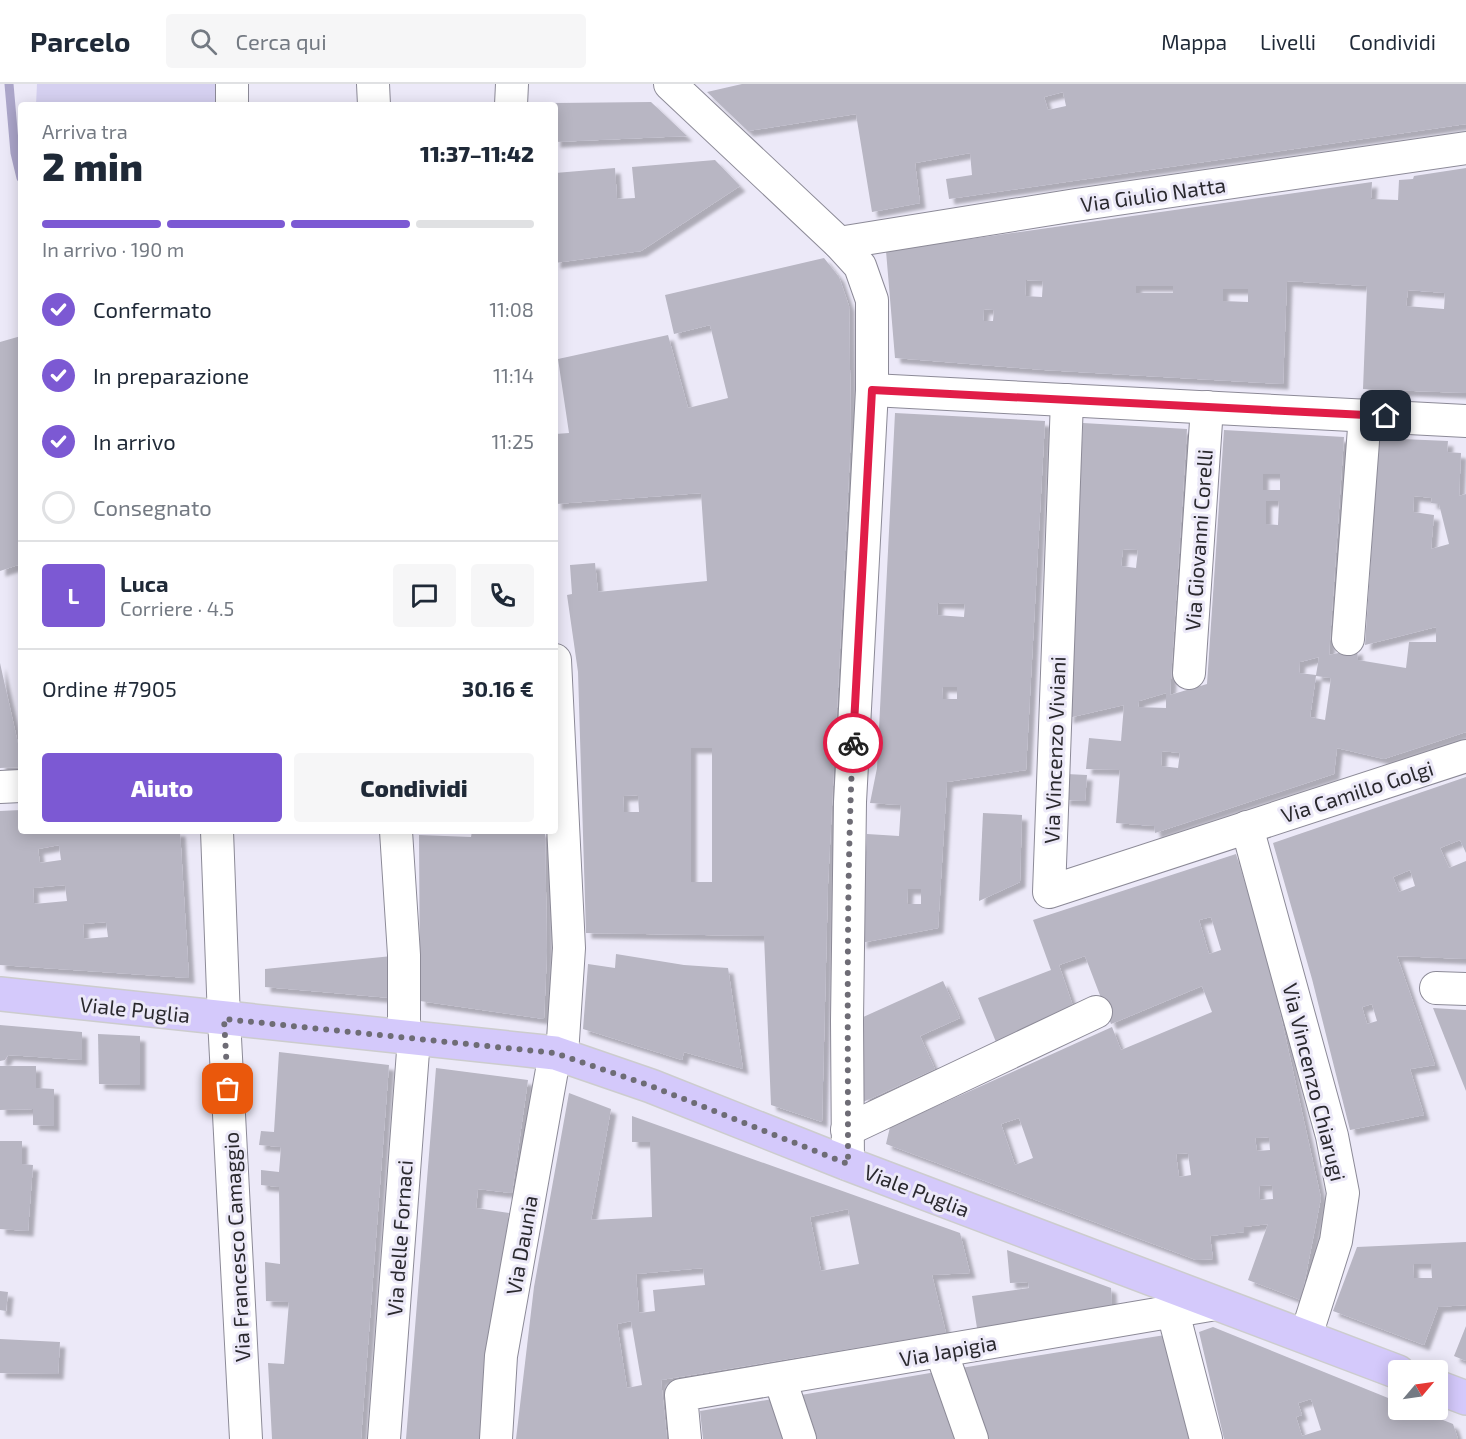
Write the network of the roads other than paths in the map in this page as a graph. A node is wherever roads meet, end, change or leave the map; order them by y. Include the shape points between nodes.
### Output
1 (232, 84) edge
2 (373, 84) edge
3 (512, 84) edge
4 (670, 84) edge
5 (232, 102) edge
6 (374, 102) edge
7 (511, 102) edge
8 (1466, 148) edge
9 (839, 243) junction
10 (872, 390) junction
11 (1067, 400) junction
12 (1207, 407) junction
13 (1365, 415) junction
14 (1466, 421) edge
15 (1348, 639) dead end
16 (1189, 673) dead end
17 (558, 722) edge
18 (1466, 756) edge
19 (18, 786) edge
20 (0, 787) edge
21 (1247, 827) junction
22 (217, 834) edge
23 (396, 834) edge
24 (0, 994) edge
25 (1096, 1012) dead end
26 (224, 1019) junction
27 (409, 1037) junction
28 (558, 1054) junction
29 (847, 1130) junction
30 (848, 1164) junction
31 (1216, 1304) junction
32 (1173, 1312) junction
33 (1306, 1336) junction
34 (941, 1351) junction
35 (1388, 1368) edge
36 (780, 1379) junction
37 (246, 1439) edge
38 (384, 1439) edge
39 (496, 1439) edge
40 (686, 1439) edge
41 (800, 1439) edge
42 (972, 1439) edge
43 (1206, 1439) edge

1 - 5 street
2 - 6 street
3 - 7 street
4 - 9 street
8 - 9 street, Via Giulio Natta
9 - 10 street via 860,266 872,300
10 - 11 street
10 - 29 street via 850,802
11 - 12 street
11 - 21 street, Via Vincenzo Viviani via 1049,892
12 - 13 street
12 - 16 street, Via Giovanni Corelli
13 - 14 street
13 - 15 street
17 - 28 street, Via Daunia via 569,948
18 - 21 street, Via Camillo Golgi
19 - 20 street
21 - 33 street, Via Vincenzo Chiarugi via 1332,1136 1343,1193 1336,1241
22 - 26 street, Via Francesco Camaggio
23 - 27 street, Via delle Fornaci
24 - 26 main road, Viale Puglia
25 - 29 street
26 - 27 main road, Viale Puglia
26 - 37 street, Via Francesco Camaggio
27 - 28 main road, Viale Puglia
27 - 38 street, Via delle Fornaci
28 - 30 main road, Viale Puglia via 651,1086
28 - 39 street, Via Daunia via 501,1356
29 - 30 street
30 - 31 main road, Viale Puglia
31 - 32 street, Via Japigia
31 - 33 main road, Viale Puglia
32 - 34 street, Via Japigia
32 - 43 street
33 - 35 main road, Viale Puglia
34 - 36 street, Via Japigia
34 - 42 street
36 - 40 street, Via Japigia via 681,1395
36 - 41 street

